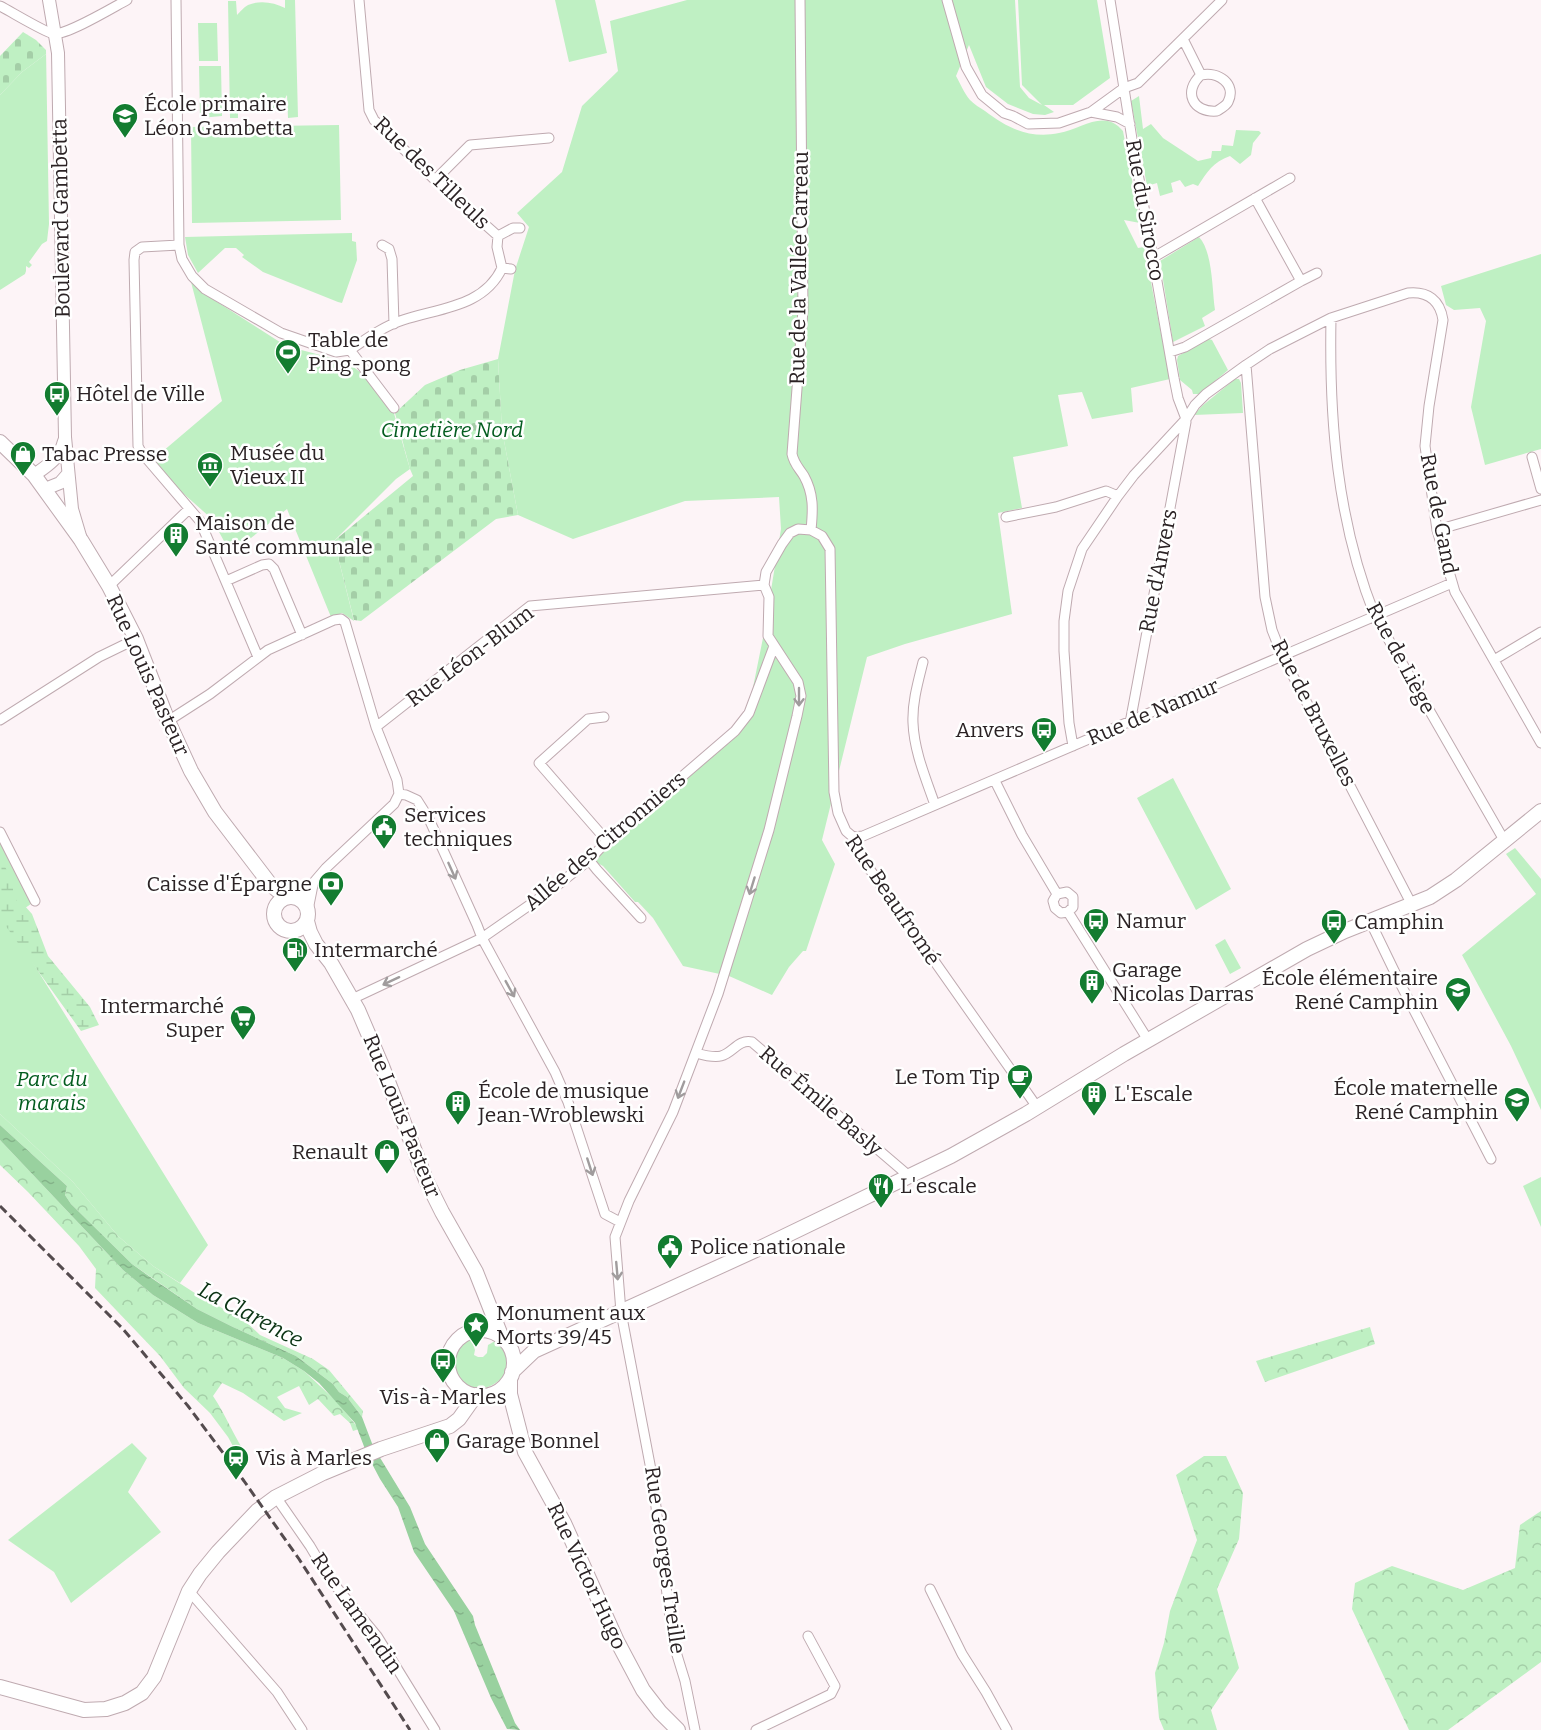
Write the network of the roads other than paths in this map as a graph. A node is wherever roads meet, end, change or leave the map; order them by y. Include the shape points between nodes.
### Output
1 (49, 0) edge
2 (127, 0) edge
3 (176, 0) edge
4 (359, 0) edge
5 (800, 0) edge
6 (946, 0) edge
7 (1110, 0) edge
8 (1222, 0) edge
9 (0, 6) edge
10 (56, 34) junction
11 (1183, 39) junction
12 (1201, 75) junction
13 (1124, 88) junction
14 (1091, 112) junction
15 (1130, 124) junction
16 (549, 138) dead end
17 (1290, 178) dead end
18 (435, 180) junction
19 (1255, 198) junction
20 (520, 228) dead end
21 (498, 236) junction
22 (179, 245) junction
23 (382, 245) dead end
24 (1154, 257) junction
25 (1317, 273) dead end
26 (1301, 281) junction
27 (1331, 318) junction
28 (394, 324) junction
29 (350, 350) junction
30 (1170, 352) junction
31 (1246, 365) junction
32 (394, 408) dead end
33 (1186, 419) junction
34 (65, 437) junction
35 (3, 450) edge
36 (1532, 458) dead end
37 (68, 474) junction
38 (34, 475) junction
39 (45, 489) junction
40 (1541, 489) edge
41 (1118, 496) junction
42 (1541, 500) edge
43 (189, 509) junction
44 (1006, 517) dead end
45 (811, 530) junction
46 (1437, 530) junction
47 (81, 540) junction
48 (226, 580) junction
49 (1452, 584) junction
50 (764, 585) junction
51 (109, 586) junction
52 (1375, 616) junction
53 (1541, 632) edge
54 (302, 635) junction
55 (136, 639) junction
56 (774, 646) junction
57 (1283, 656) junction
58 (258, 657) junction
59 (1494, 660) junction
60 (923, 662) dead end
61 (604, 717) dead end
62 (0, 720) edge
63 (168, 721) junction
64 (1130, 723) junction
65 (376, 727) junction
66 (1541, 743) edge
67 (1073, 746) junction
68 (995, 781) junction
69 (399, 794) junction
70 (935, 805) junction
71 (1541, 811) edge
72 (0, 832) edge
73 (853, 837) junction
74 (1504, 840) junction
75 (607, 841) junction
76 (589, 860) junction
77 (313, 882) junction
78 (1057, 894) junction
79 (287, 899) junction
80 (36, 901) dead end
81 (1412, 905) junction
82 (1068, 912) junction
83 (308, 915) junction
84 (641, 918) dead end
85 (1371, 921) junction
86 (293, 931) junction
87 (482, 938) junction
88 (316, 944) junction
89 (352, 999) junction
90 (1148, 1040) junction
91 (696, 1053) junction
92 (1038, 1107) junction
93 (1491, 1159) dead end
94 (909, 1176) junction
95 (620, 1222) junction
96 (484, 1291) junction
97 (621, 1312) junction
98 (475, 1330) junction
99 (506, 1341) junction
100 (534, 1351) junction
101 (511, 1375) junction
102 (456, 1385) junction
103 (483, 1395) junction
104 (514, 1412) junction
105 (462, 1415) junction
106 (276, 1497) junction
107 (930, 1589) dead end
108 (189, 1591) junction
109 (808, 1636) dead end
110 (0, 1688) edge
111 (302, 1730) edge
112 (435, 1730) edge
113 (678, 1730) edge
114 (695, 1730) edge
115 (756, 1730) edge
116 (1007, 1730) edge

1 - 10 street, Boulevard Gambetta
2 - 10 street
3 - 22 street
4 - 18 street, Rue des Tilleuls via 369,110 379,127
5 - 45 street, Rue de la Vallée Carreau via 803,310 792,443 794,463 810,489
6 - 14 street via 966,67 982,95 1004,113 1028,124 1045,125
7 - 13 street, Rue du Sirocco
8 - 11 street
9 - 10 street
10 - 34 street, Boulevard Gambetta
11 - 12 street
11 - 13 street via 1138,83
12 - 12 street via 1216,74 1228,85 1228,102 1217,111 1196,106 1193,87
13 - 14 street
13 - 15 street, Rue du Sirocco
14 - 15 street
15 - 24 street, Rue du Sirocco
16 - 18 street via 470,145
17 - 19 street
18 - 21 street, Rue des Tilleuls
19 - 24 street
19 - 26 street
20 - 21 street
21 - 28 street via 497,247 506,268 487,290 472,299
22 - 29 street via 192,276 206,289 281,333 336,352
22 - 43 street via 142,247 135,252 138,446
23 - 28 street via 389,249 392,259
24 - 30 street, Rue du Sirocco
25 - 26 street
26 - 30 street
27 - 31 street
27 - 46 street, Rue de Gand via 1419,292 1436,302 1441,310 1443,320 1425,446
27 - 52 street, Rue de Liège via 1332,418 1340,489 1348,532
28 - 29 street
29 - 32 street
30 - 33 street, Rue du Sirocco
31 - 33 street via 1206,394
31 - 57 street, Rue de Bruxelles via 1265,597
33 - 41 street
33 - 64 street, Rue d'Anvers
34 - 37 street, Boulevard Gambetta
34 - 38 street, Boulevard Gambetta via 50,465
35 - 38 main road, Rue Louis Pasteur
36 - 40 street
37 - 39 street via 60,483
37 - 47 street, Boulevard Gambetta via 72,510
38 - 39 main road, Rue Louis Pasteur
39 - 47 main road, Rue Louis Pasteur
41 - 44 street via 1106,491
41 - 67 street via 1082,549 1068,591 1064,651
42 - 46 street
43 - 48 street via 200,522
43 - 51 street
45 - 50 street via 790,533 766,572
45 - 73 street, Rue Beaufromé via 822,536 830,549 834,792 838,813
46 - 49 street, Rue de Gand
47 - 51 main road, Rue Louis Pasteur
48 - 54 street via 269,564
48 - 58 street
49 - 52 street, Rue de Namur
49 - 59 street, Rue de Gand
50 - 56 street via 769,597 768,636
50 - 65 street, Rue Léon-Blum via 530,606
51 - 55 main road, Rue Louis Pasteur
52 - 57 street, Rue de Namur
52 - 74 street, Rue de Liège
53 - 59 street
54 - 58 street
54 - 65 street via 334,620 345,622
55 - 62 street via 99,657
55 - 63 main road, Rue Louis Pasteur
56 - 75 street, Allée des Citronniers via 749,712 735,731
56 -> 91 street, Rue Georges Treille via 798,682 801,696 770,830
57 - 64 street, Rue de Namur
57 - 81 street, Rue de Bruxelles
58 - 63 street
59 - 66 street, Rue de Gand
60 - 70 street via 912,721 915,745
61 - 75 street via 588,719 539,763
63 - 79 main road, Rue Louis Pasteur via 215,812 270,884
64 - 67 street, Rue de Namur
65 - 69 street
67 - 68 street, Rue de Namur
68 - 70 street, Rue de Namur
68 - 78 street
69 - 77 street via 394,804
69 -> 87 street via 417,800 429,819
70 - 73 street, Rue de Namur
71 - 74 main road
72 - 80 street
73 - 92 street, Rue Beaufromé via 859,854
74 - 81 main road via 1456,880
75 - 76 street, Allée des Citronniers
76 - 84 street
76 - 87 street, Allée des Citronniers
77 - 79 street via 308,889
77 - 83 street
78 - 82 street via 1053,900 1055,908 1061,913
78 - 82 street via 1067,892 1073,897 1073,907
79 - 83 main road via 303,902
79 - 86 main road via 274,912 277,924
81 - 85 main road
82 - 90 street
83 - 86 main road via 302,928
83 - 88 main road, Rue Louis Pasteur
85 - 90 main road via 1307,949
85 - 93 street
86 - 88 main road, Rue Louis Pasteur
87 -> 89 street, Allée des Citronniers
87 -> 95 street via 555,1072 605,1214
88 - 89 main road, Rue Louis Pasteur
89 - 96 main road, Rue Louis Pasteur via 426,1179
90 - 92 main road
91 - 94 street, Rue Émile Basly via 723,1056 740,1042 752,1042
91 -> 95 street, Rue Georges Treille via 673,1112
92 - 94 main road
94 - 97 main road
95 -> 97 street, Rue Georges Treille via 615,1246
96 - 98 main road via 481,1320
96 - 99 main road, Rue Louis Pasteur
97 - 100 main road
97 - 114 street, Rue Georges Treille via 652,1475 673,1642
98 - 99 main road via 490,1331
98 - 102 main road via 458,1338 450,1351 448,1369
99 - 100 main road via 521,1352
99 - 101 main road via 514,1358
100 - 101 main road
101 - 103 main road via 501,1389
101 - 104 main road, Rue Victor Hugo
102 - 103 main road via 465,1392
102 - 105 main road
103 - 104 main road
103 - 105 main road
104 - 113 main road, Rue Victor Hugo via 525,1452 564,1523 616,1641 643,1690
105 - 106 main road via 442,1429 381,1449
106 - 108 main road via 231,1538
106 - 112 street, Rue Lamendin via 329,1578 376,1636
107 - 116 street via 962,1654
108 - 110 main road via 154,1677 142,1693 125,1703 84,1710
108 - 111 street via 277,1692
109 - 115 street via 835,1686 831,1694

